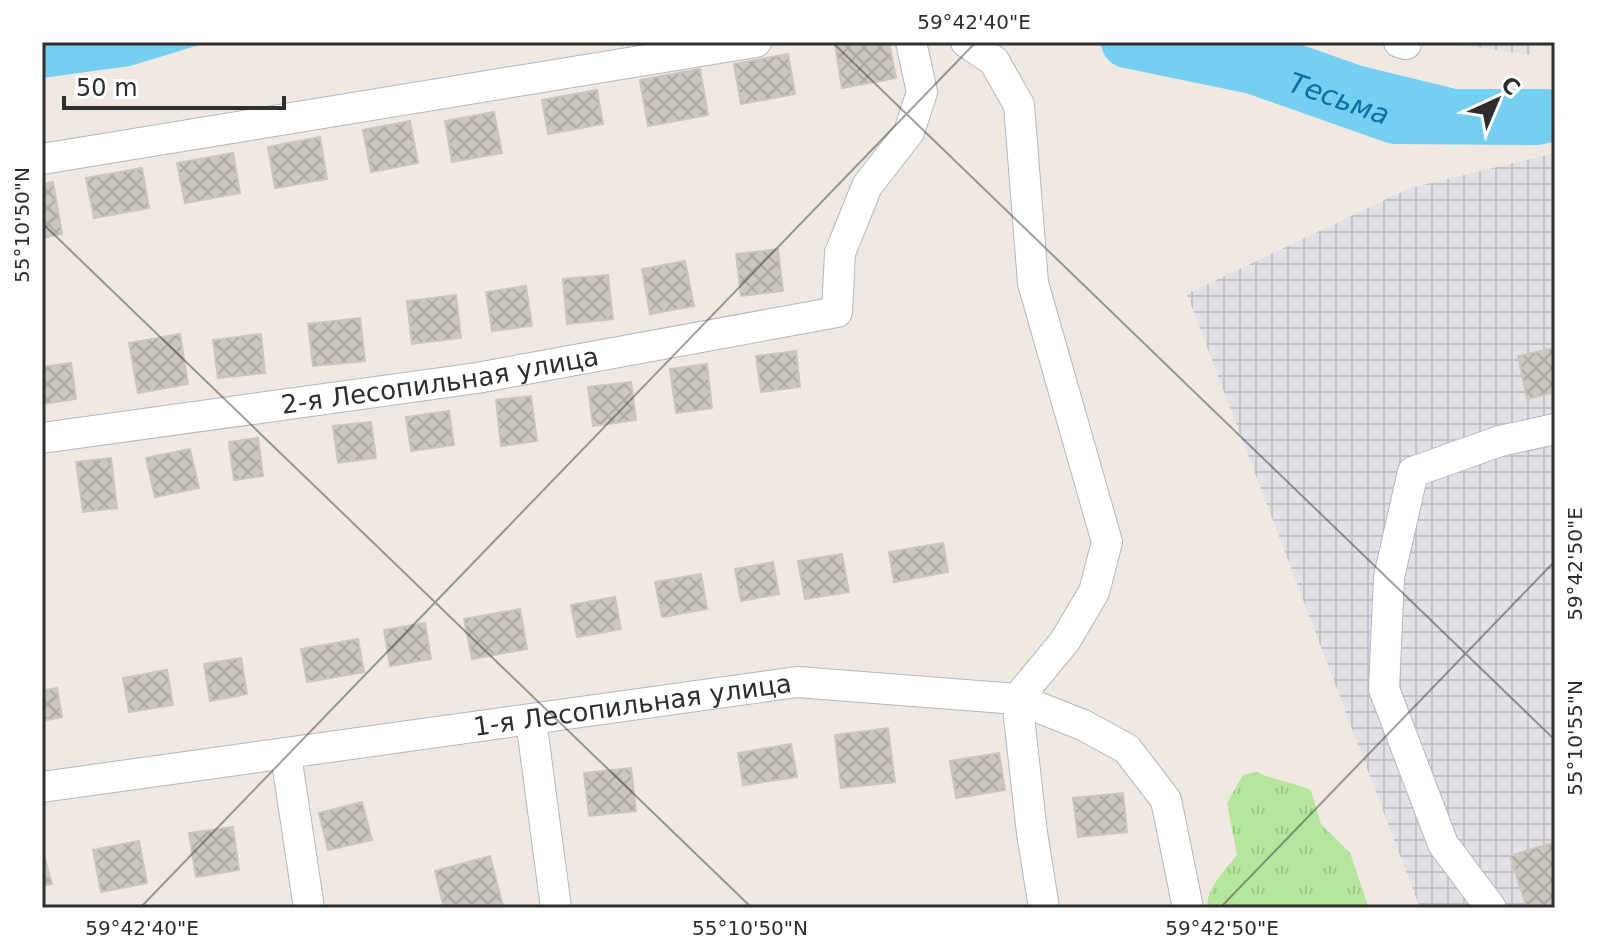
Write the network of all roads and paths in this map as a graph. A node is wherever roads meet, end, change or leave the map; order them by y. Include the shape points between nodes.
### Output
1 (756, 42) edge
2 (911, 42) edge
3 (966, 42) edge
4 (997, 52) edge
5 (42, 159) edge
6 (1555, 429) edge
7 (42, 438) edge
8 (1017, 699) junction
9 (531, 720) junction
10 (286, 755) junction
11 (42, 787) edge
12 (309, 908) edge
13 (556, 908) edge
14 (1044, 908) edge
15 (1188, 908) edge
16 (1491, 908) edge

1 - 5 street
2 - 7 street, 2-я Лесопильная улица via 922,92 909,132 867,186 840,253 837,312 477,378
3 - 4 street
4 - 8 street via 1019,105 1033,283 1107,542 1087,605
6 - 16 street via 1500,441 1413,472 1389,577 1384,689 1443,844
8 - 9 street, 1-я Лесопильная улица via 797,682
8 - 14 street
8 - 15 street, 1-я Лесопильная улица via 1127,749 1166,800
9 - 10 street, 1-я Лесопильная улица
9 - 13 street
10 - 11 street, 1-я Лесопильная улица
10 - 12 street

